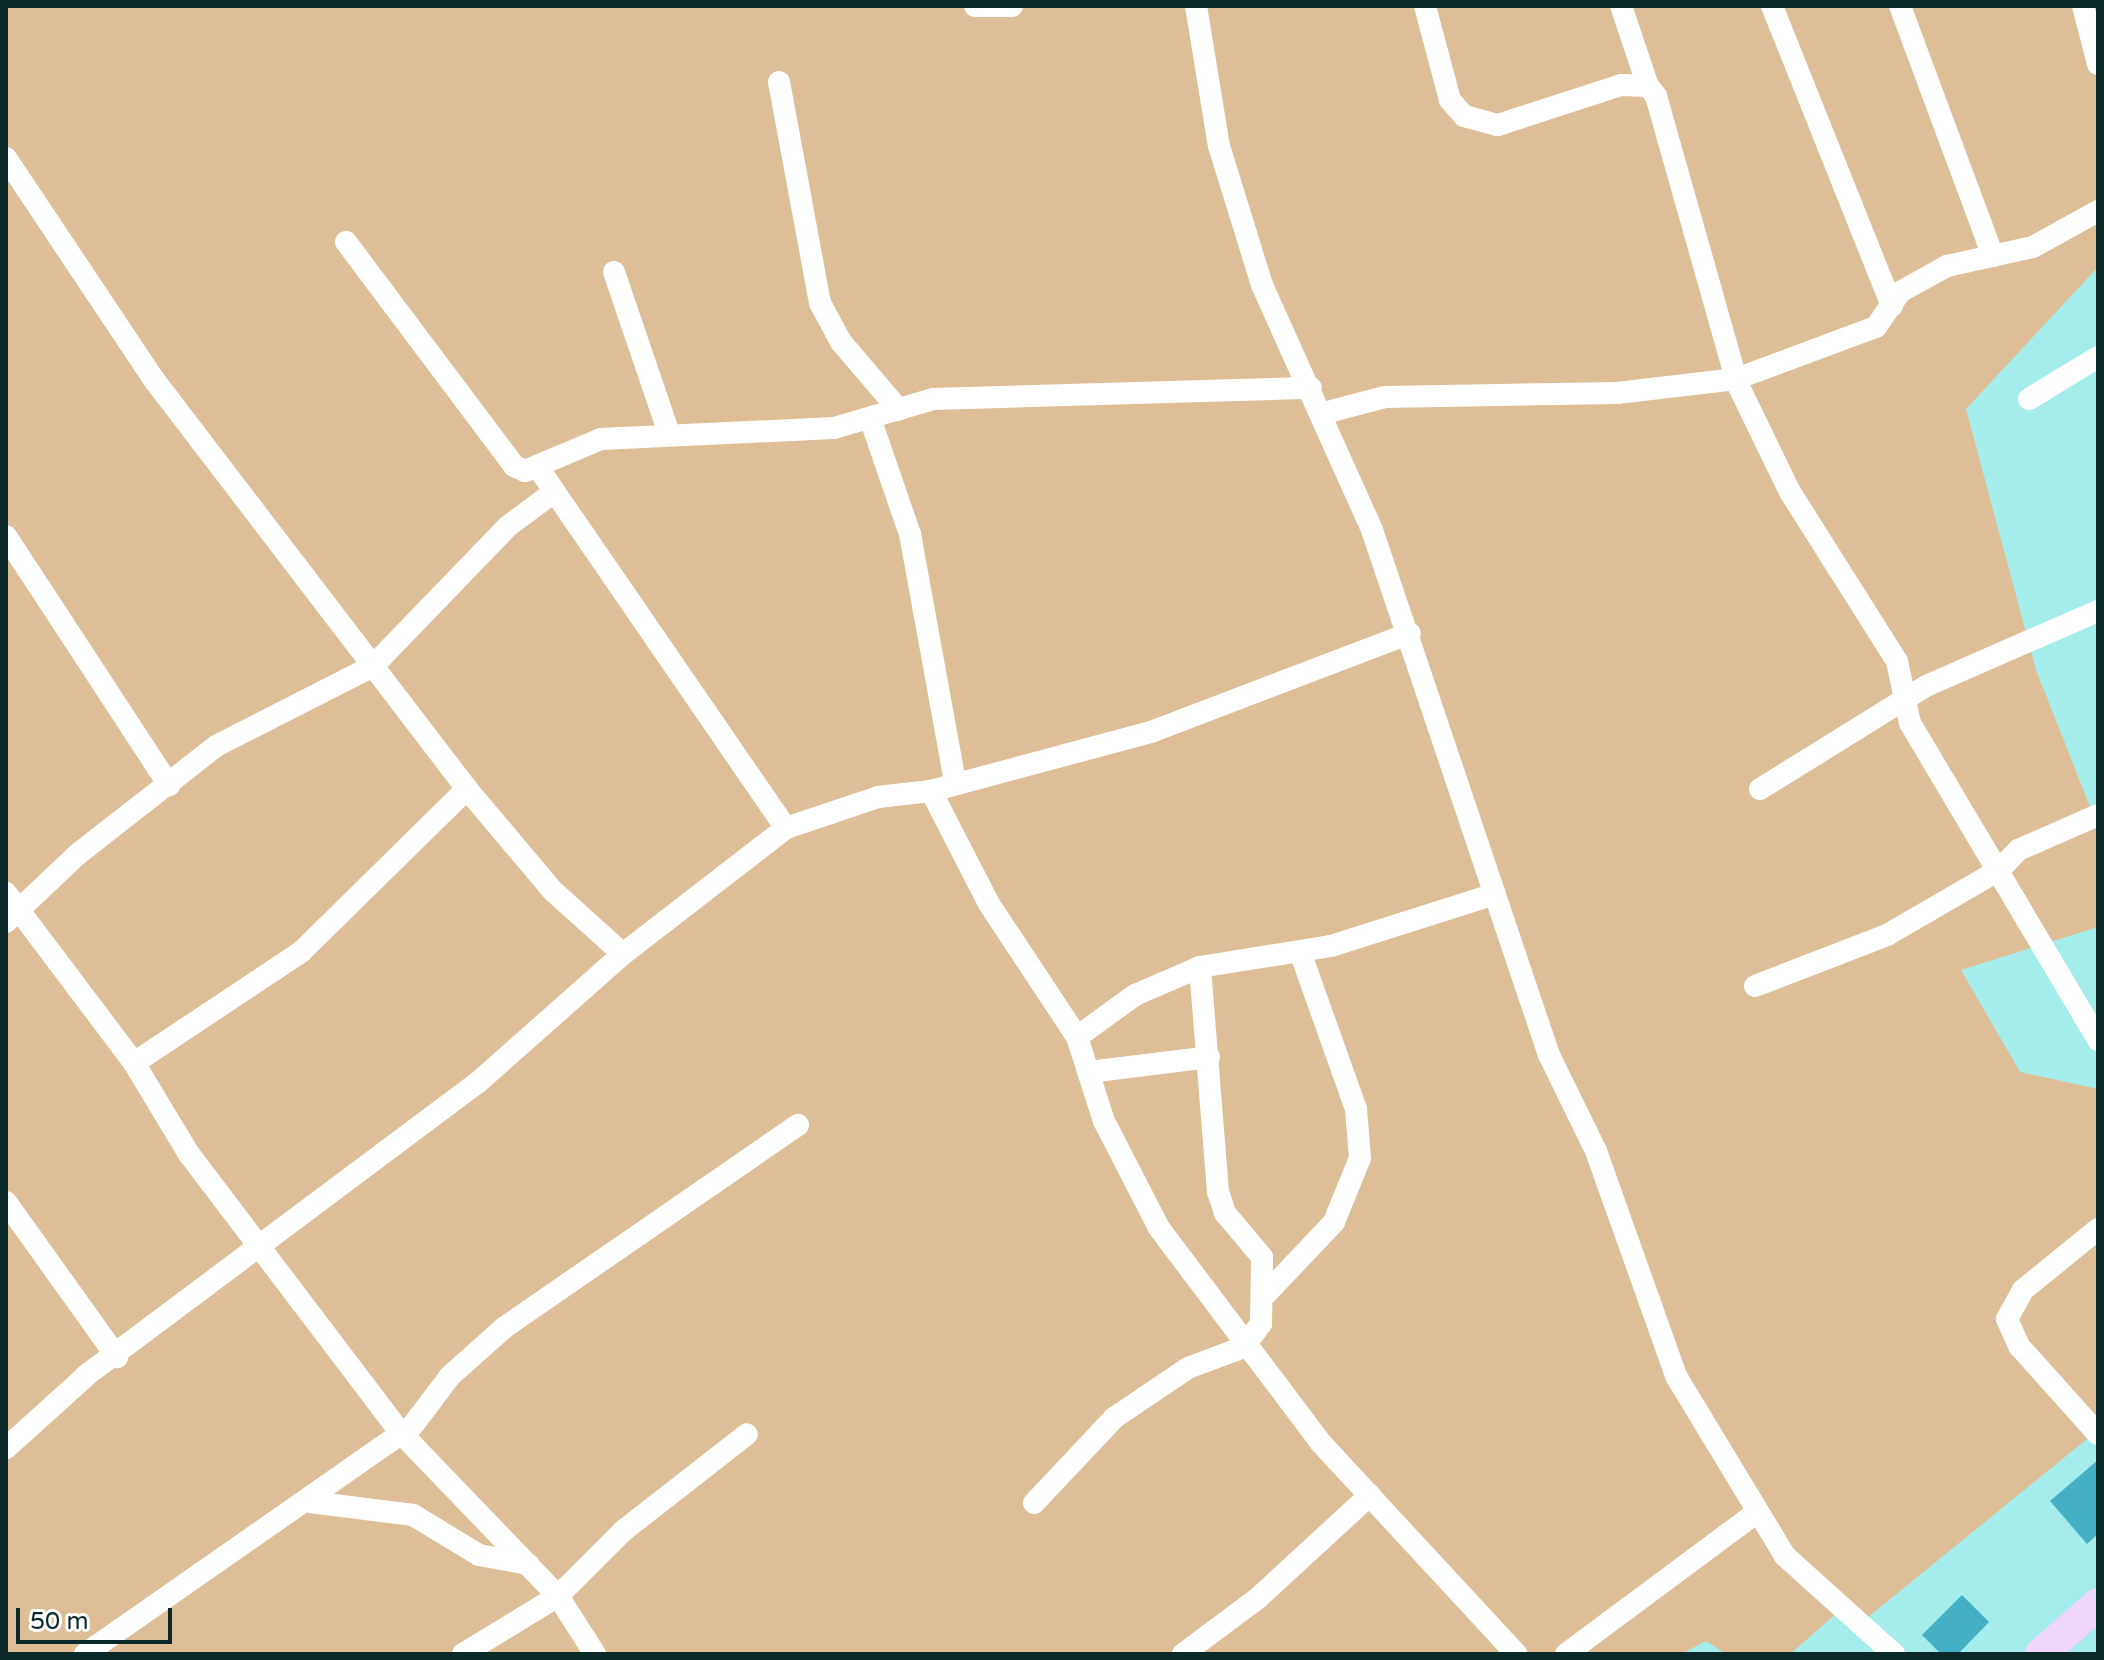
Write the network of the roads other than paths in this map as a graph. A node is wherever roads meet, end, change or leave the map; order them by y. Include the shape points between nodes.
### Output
1 (975, 6) edge
2 (1012, 6) edge
3 (1196, 6) edge
4 (1425, 6) edge
5 (1621, 6) edge
6 (1772, 6) edge
7 (1900, 6) edge
8 (2083, 6) edge
9 (2098, 64) edge
10 (779, 82) dead end
11 (1648, 86) junction
12 (6, 158) edge
13 (2098, 211) edge
14 (346, 242) dead end
15 (1993, 256) junction
16 (614, 272) dead end
17 (1892, 306) junction
18 (2098, 357) edge
19 (1736, 379) junction
20 (1311, 388) junction
21 (2029, 399) dead end
22 (899, 410) junction
23 (1324, 413) junction
24 (871, 421) junction
25 (668, 431) junction
26 (539, 469) junction
27 (554, 492) junction
28 (6, 536) edge
29 (2098, 611) edge
30 (1410, 633) junction
31 (373, 666) junction
32 (1904, 701) junction
33 (955, 781) junction
34 (169, 785) junction
35 (467, 789) junction
36 (1760, 789) dead end
37 (931, 791) junction
38 (2098, 815) edge
39 (786, 828) junction
40 (1999, 870) junction
41 (6, 893) edge
42 (1495, 894) junction
43 (13, 917) edge
44 (1300, 952) junction
45 (623, 954) junction
46 (1200, 967) junction
47 (1755, 986) dead end
48 (1077, 1037) junction
49 (2098, 1040) edge
50 (1209, 1057) junction
51 (134, 1063) junction
52 (1089, 1072) junction
53 (798, 1125) dead end
54 (6, 1202) edge
55 (2098, 1229) edge
56 (262, 1244) junction
57 (1266, 1294) junction
58 (1244, 1347) junction
59 (117, 1357) junction
60 (401, 1433) junction
61 (747, 1434) dead end
62 (2098, 1434) edge
63 (9, 1440) edge
64 (1370, 1495) junction
65 (310, 1502) junction
66 (1034, 1503) dead end
67 (1757, 1512) junction
68 (528, 1564) junction
69 (558, 1596) junction
70 (2098, 1604) edge
71 (85, 1654) edge
72 (463, 1654) edge
73 (595, 1654) edge
74 (1183, 1654) edge
75 (1516, 1654) edge
76 (1566, 1654) edge
77 (1894, 1654) edge
78 (2041, 1654) edge

1 - 2 street
3 - 20 street via 1227,177 1290,356
4 - 11 street via 1450,100 1481,122 1498,125 1621,85
5 - 11 street
6 - 17 street
7 - 15 street
8 - 9 street
10 - 22 street via 820,303 841,342
11 - 19 street
12 - 31 street via 155,381
13 - 15 street via 2033,247
14 - 26 street via 514,466
15 - 17 street via 1947,266 1900,292
16 - 25 street
17 - 19 street via 1876,327
18 - 21 street
19 - 23 street via 1554,396 1385,397
19 - 32 street via 1790,492 1897,661
20 - 22 street via 946,398
20 - 23 street
22 - 24 street
23 - 30 street
24 - 25 street via 803,431
24 - 33 street via 910,534
25 - 26 street via 588,442
26 - 27 street
27 - 31 street via 507,527
27 - 39 street
28 - 34 street
29 - 32 street
30 - 33 street via 1151,732
30 - 42 street
31 - 34 street via 216,746
31 - 35 street
32 - 36 street
32 - 40 street via 1910,723
33 - 37 street
34 - 43 street via 78,854
35 - 45 street via 553,891
35 - 51 street via 301,952
37 - 39 street via 878,797
37 - 48 street via 989,904
38 - 40 street via 2033,841
39 - 45 street
40 - 47 street via 1887,935
40 - 49 street
41 - 43 street
42 - 44 street
42 - 67 street via 1549,1055 1596,1151 1676,1376
43 - 51 street
44 - 46 street
44 - 57 street via 1356,1109 1360,1158 1334,1222
45 - 56 street via 477,1083
46 - 48 street via 1135,995
46 - 50 street
48 - 52 street
50 - 52 street
50 - 57 street via 1220,1203 1262,1257
51 - 56 street via 189,1154
52 - 58 street via 1104,1121 1159,1228
53 - 60 street via 505,1327
54 - 59 street
55 - 62 street via 2023,1290 2007,1319 2019,1346
56 - 59 street
56 - 60 street
57 - 58 street via 1261,1324
58 - 64 street
58 - 66 street via 1188,1368 1114,1418
59 - 63 street
60 - 65 street
60 - 68 street
61 - 69 street via 623,1531
64 - 74 street via 1258,1598
64 - 75 street
65 - 68 street via 413,1515 479,1555
65 - 71 street via 234,1545
67 - 76 street
67 - 77 street via 1785,1556
68 - 69 street
69 - 72 street
69 - 73 street
70 - 78 main road

